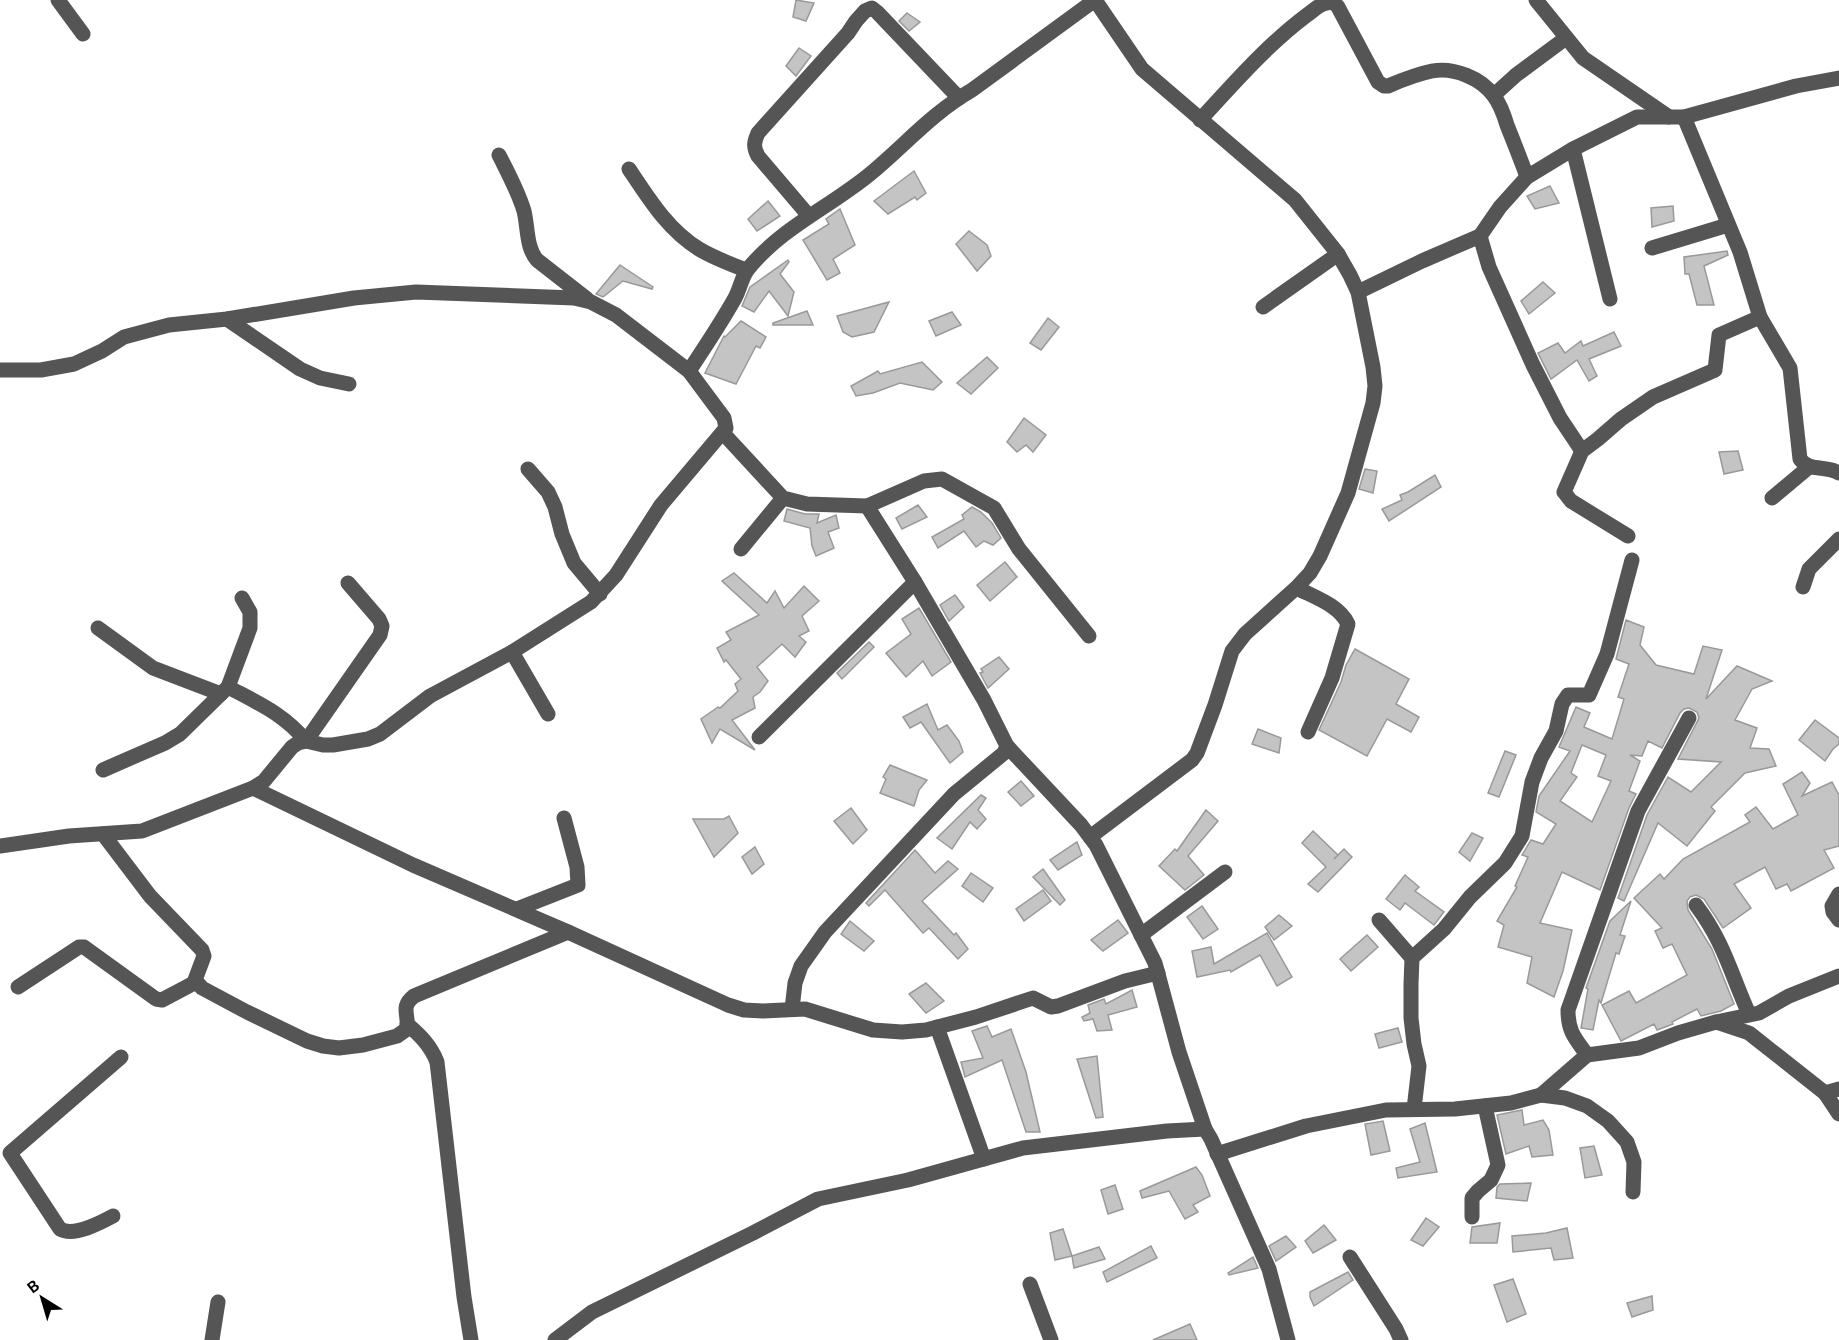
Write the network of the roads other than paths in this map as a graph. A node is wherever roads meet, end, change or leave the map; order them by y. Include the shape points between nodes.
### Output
1 (58, 0) edge
2 (1095, 0) edge
3 (1536, 0) edge
4 (82, 34) dead end
5 (1566, 38) junction
6 (1838, 81) edge
7 (1494, 95) junction
8 (959, 98) junction
9 (1677, 117) junction
10 (1200, 120) junction
11 (1573, 149) junction
12 (499, 154) dead end
13 (629, 169) dead end
14 (1527, 177) junction
15 (810, 216) junction
16 (1728, 225) junction
17 (1480, 236) junction
18 (1652, 248) dead end
19 (1338, 254) junction
20 (746, 270) junction
21 (1358, 292) junction
22 (1610, 299) dead end
23 (591, 302) junction
24 (1263, 307) dead end
25 (1760, 317) junction
26 (227, 319) junction
27 (0, 370) edge
28 (689, 371) junction
29 (348, 384) dead end
30 (723, 433) junction
31 (1582, 451) junction
32 (1809, 467) junction
33 (528, 469) dead end
34 (1839, 473) edge
35 (783, 498) junction
36 (1772, 498) dead end
37 (867, 506) junction
38 (1628, 536) dead end
39 (1839, 539) edge
40 (741, 549) dead end
41 (1632, 560) dead end
42 (915, 582) junction
43 (348, 583) dead end
44 (1803, 587) dead end
45 (1297, 588) junction
46 (600, 594) junction
47 (242, 598) dead end
48 (98, 628) dead end
49 (1089, 636) dead end
50 (512, 652) junction
51 (224, 690) junction
52 (548, 714) dead end
53 (1689, 718) dead end
54 (1308, 732) dead end
55 (759, 737) dead end
56 (306, 741) junction
57 (1007, 746) junction
58 (103, 770) dead end
59 (253, 788) junction
60 (564, 818) dead end
61 (103, 834) junction
62 (1090, 837) junction
63 (0, 846) edge
64 (1225, 872) dead end
65 (1839, 894) edge
66 (1696, 905) dead end
67 (517, 909) junction
68 (1379, 920) dead end
69 (1839, 920) edge
70 (568, 932) junction
71 (1141, 935) junction
72 (1412, 958) junction
73 (1158, 974) junction
74 (1839, 976) edge
75 (196, 982) junction
76 (18, 987) dead end
77 (792, 1009) junction
78 (1749, 1014) junction
79 (1716, 1022) junction
80 (407, 1024) junction
81 (937, 1027) junction
82 (1587, 1055) junction
83 (122, 1056) dead end
84 (1832, 1091) edge
85 (1540, 1095) junction
86 (1485, 1106) junction
87 (1414, 1109) junction
88 (1839, 1114) edge
89 (1205, 1129) junction
90 (1217, 1154) junction
91 (984, 1159) junction
92 (1633, 1192) dead end
93 (113, 1216) dead end
94 (1472, 1217) dead end
95 (1350, 1257) dead end
96 (1030, 1284) dead end
97 (218, 1302) dead end
98 (212, 1340) edge
99 (471, 1340) edge
100 (555, 1340) edge
101 (1051, 1340) edge
102 (1288, 1340) edge
103 (1401, 1340) edge

1 - 4 street
2 - 8 street
2 - 10 street via 1142,69
3 - 5 street
5 - 7 street
5 - 9 street via 1583,58
6 - 9 street via 1796,86
7 - 10 street via 1468,76 1451,70 1434,70 1384,86 1378,82 1338,7 1329,2 1295,24 1253,62
7 - 14 street
8 - 15 street via 918,129 869,175
8 - 15 street via 877,12 872,8 865,11 755,141 758,156
9 - 11 street via 1637,117
9 - 16 street
10 - 19 street via 1295,200
11 - 14 street
11 - 22 street
12 - 23 street via 524,210 531,253
13 - 20 street via 662,216 684,238 716,258
14 - 17 street
15 - 20 street via 784,233
16 - 18 street
16 - 25 street
17 - 21 street
17 - 31 street via 1489,267 1533,365
19 - 21 street
19 - 24 street
20 - 28 street via 733,303
21 - 45 street via 1373,367 1373,403 1348,493 1320,556
23 - 26 street via 574,298 416,292
23 - 28 street via 616,315
25 - 31 street via 1719,335 1715,370 1653,397
25 - 32 street via 1790,368 1799,452
26 - 27 street via 169,326 124,337 74,364 41,370
26 - 29 street via 300,369
28 - 30 street via 724,418
30 - 35 street
30 - 46 street via 661,505
31 - 38 street via 1564,492 1570,501
32 - 34 street via 1830,468
32 - 36 street
33 - 46 street via 548,492 574,563
35 - 37 street via 807,504
35 - 40 street
37 - 42 street
37 - 49 street via 924,480 942,479 994,508 1019,549
39 - 44 street via 1809,569
41 - 72 street via 1607,654 1589,696 1568,694 1562,704 1556,731 1532,782 1522,836 1505,862
42 - 55 street
42 - 57 street
43 - 56 street via 379,619 380,635
45 - 54 street via 1335,608 1348,624 1332,678
45 - 62 street via 1245,634 1232,651 1192,760
46 - 50 street
47 - 51 street via 250,612 250,628
48 - 51 street via 153,668
50 - 52 street
50 - 56 street via 430,696 380,734 333,745
51 - 56 street via 285,719
51 - 58 street via 180,734
53 - 82 street via 1638,811 1568,1010 1568,1024
56 - 59 street via 292,747 264,781
57 - 62 street
57 - 77 street via 1004,753 954,794 825,932 801,966
59 - 61 street via 142,831
59 - 67 street
60 - 67 street via 578,885
61 - 63 street
61 - 75 street via 150,896 202,950 204,956
62 - 71 street
64 - 71 street
65 - 69 street via 1832,906
66 - 78 street via 1722,947
67 - 70 street
68 - 72 street
70 - 77 street via 728,1005 744,1010
70 - 80 street via 414,996 405,1006
71 - 73 street
72 - 87 street via 1411,1018 1419,1066
73 - 81 street via 1125,981 1058,1006 1051,1007 1033,998
73 - 89 street
74 - 78 street
75 - 76 street via 162,1000 156,999 79,947
75 - 80 street via 247,1012 323,1046 363,1045 397,1036
77 - 81 street via 806,1009 888,1032
78 - 79 street
79 - 82 street via 1639,1048
79 - 84 street via 1749,1033
80 - 99 street via 422,1038 437,1062
81 - 91 street
82 - 85 street
83 - 93 street via 9,1153 60,1229 70,1232
84 - 88 street
85 - 86 street
85 - 92 street via 1587,1106 1608,1121 1627,1142 1634,1162
86 - 87 street
86 - 94 street via 1498,1165 1491,1180 1472,1198
87 - 90 street via 1386,1110 1306,1126
89 - 90 street
89 - 91 street via 1023,1148
90 - 102 street via 1269,1269
91 - 100 street via 818,1199 592,1312
95 - 103 street
96 - 101 street
97 - 98 street

